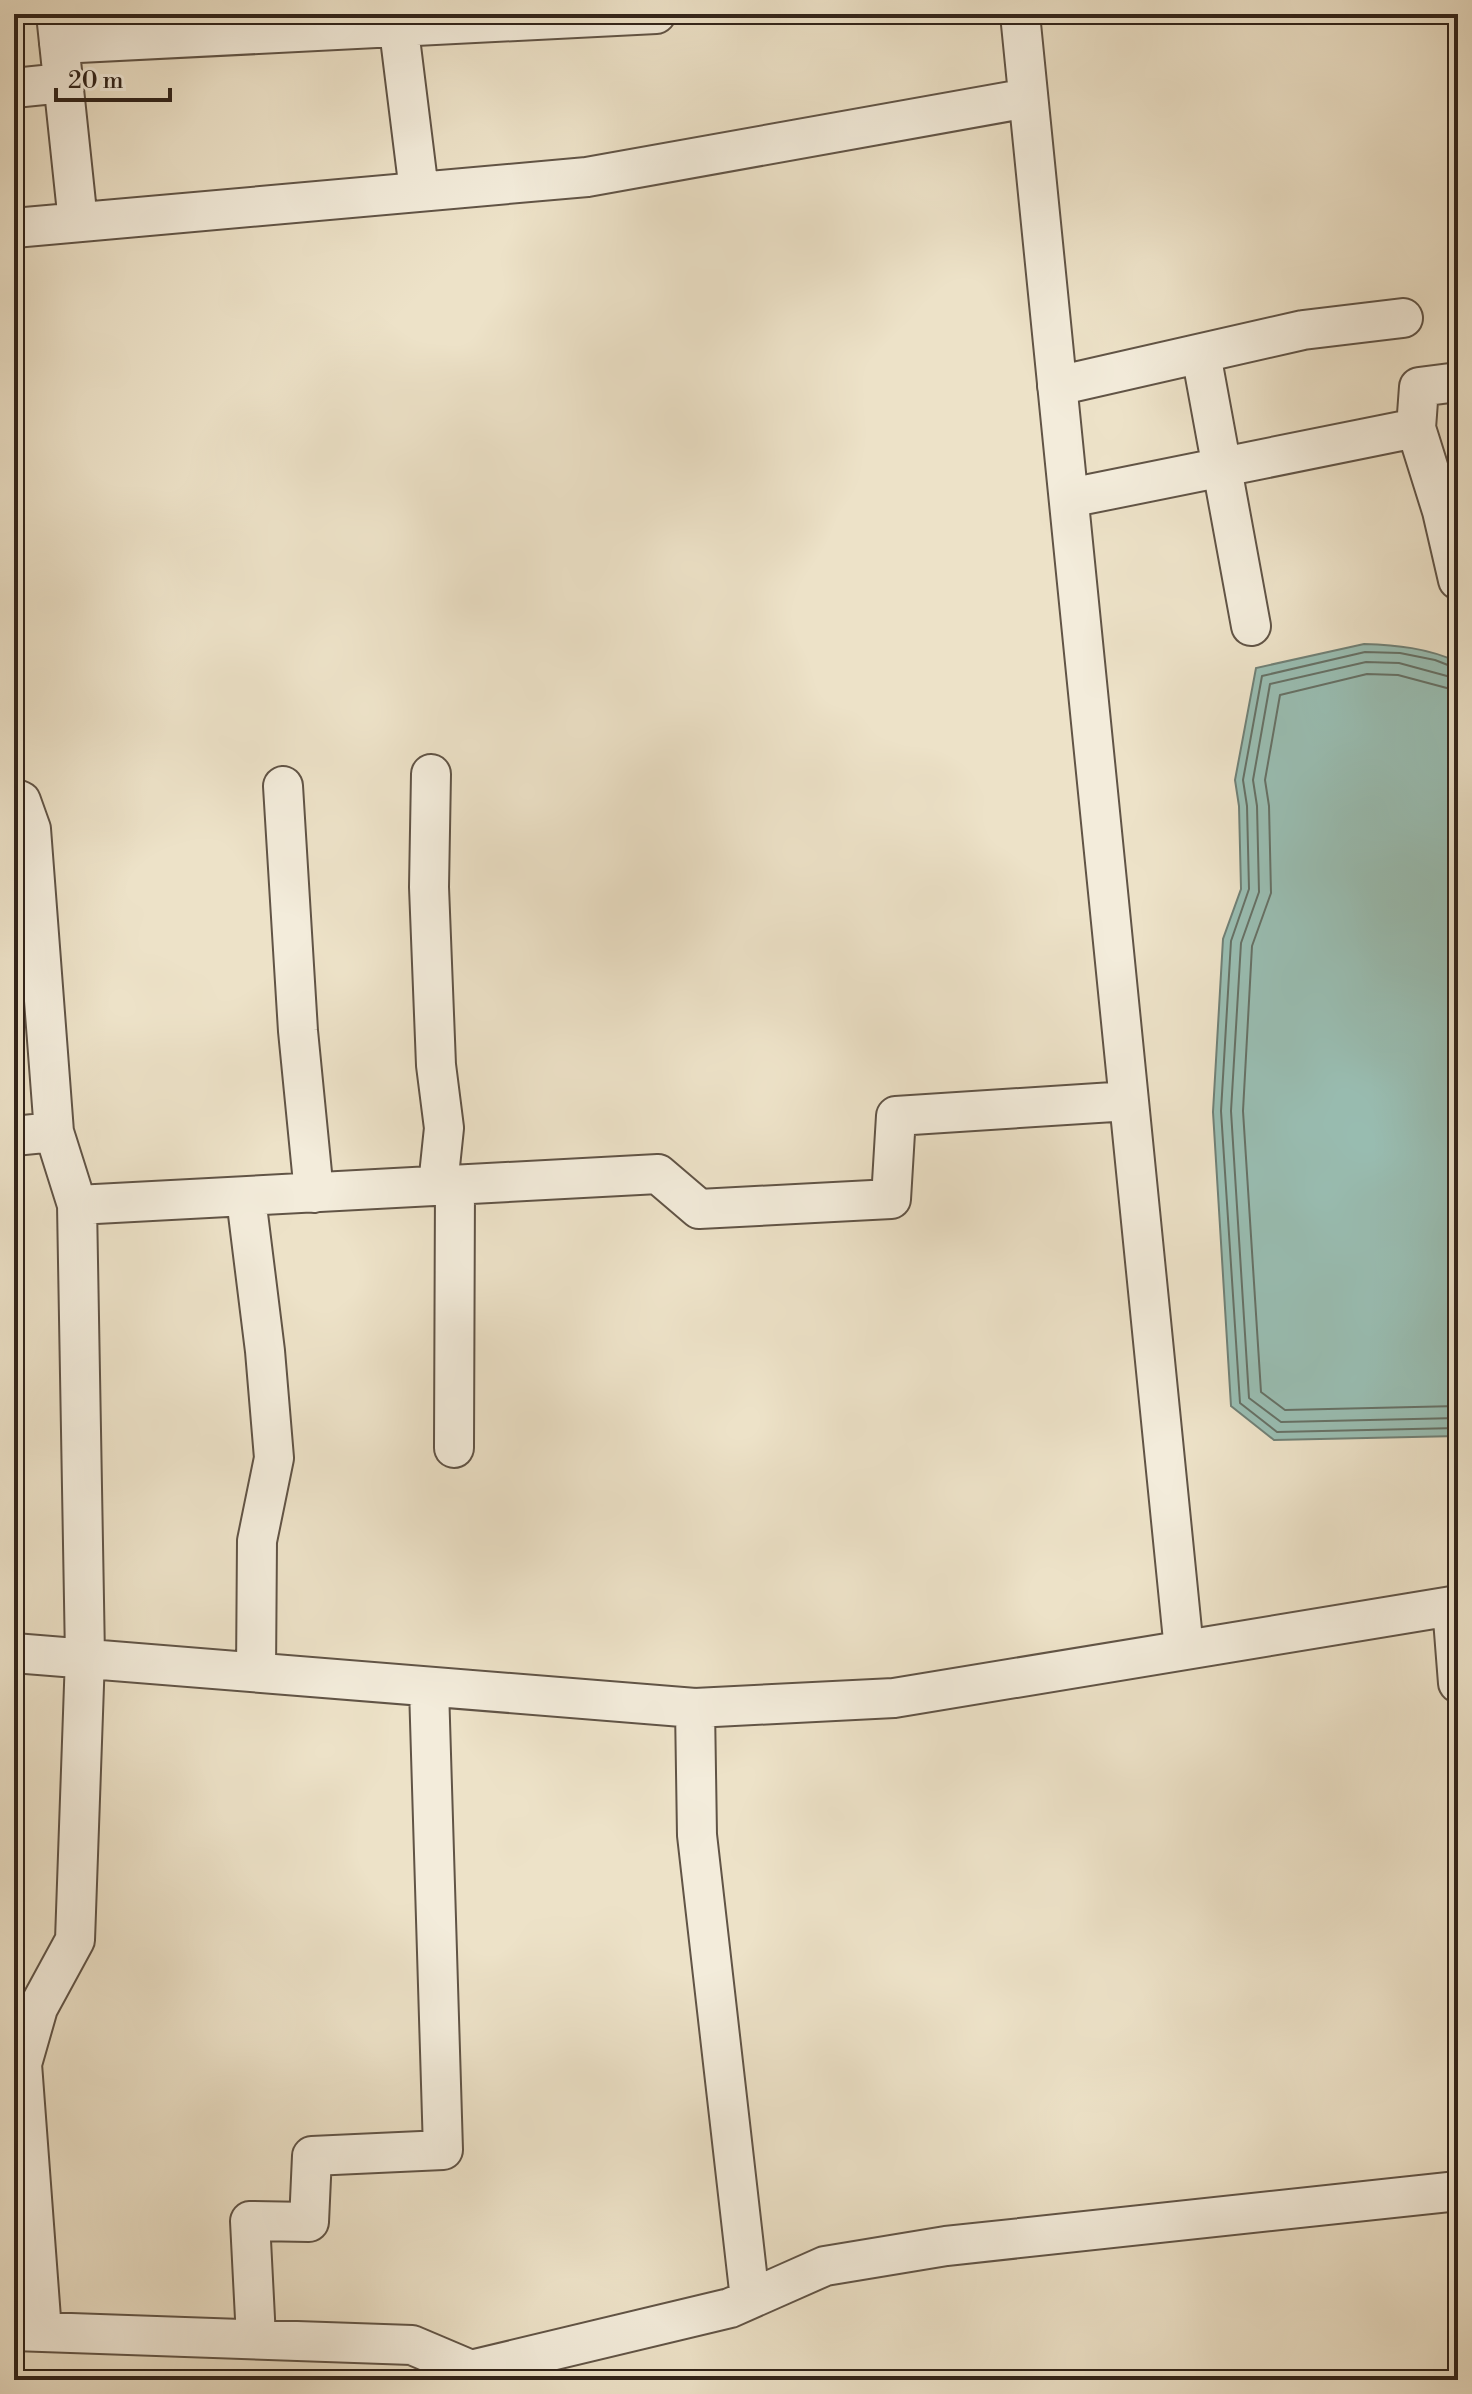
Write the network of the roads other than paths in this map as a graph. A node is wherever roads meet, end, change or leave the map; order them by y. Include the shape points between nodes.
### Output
1 (656, 14) edge
2 (1020, 14) edge
3 (398, 20) edge
4 (58, 29) edge
5 (63, 83) junction
6 (14, 88) edge
7 (1028, 98) junction
8 (419, 191) junction
9 (78, 222) junction
10 (14, 228) edge
11 (1403, 318) dead end
12 (1201, 354) junction
13 (1458, 382) edge
14 (1057, 386) junction
15 (1416, 428) junction
16 (1222, 468) junction
17 (1069, 498) junction
18 (1458, 580) edge
19 (1251, 626) dead end
20 (431, 774) dead end
21 (283, 786) dead end
22 (14, 798) edge
23 (1129, 1101) junction
24 (54, 1132) junction
25 (14, 1136) edge
26 (447, 1185) junction
27 (314, 1193) junction
28 (246, 1198) junction
29 (77, 1205) junction
30 (454, 1448) dead end
31 (1455, 1606) edge
32 (1184, 1650) junction
33 (14, 1653) edge
34 (85, 1657) junction
35 (256, 1672) junction
36 (1458, 1683) edge
37 (429, 1688) junction
38 (695, 1708) junction
39 (1458, 2191) edge
40 (750, 2299) junction
41 (28, 2332) edge
42 (256, 2338) junction
43 (474, 2375) edge

1 - 3 street
2 - 7 street
3 - 4 street
3 - 8 street
4 - 5 street
5 - 6 street
5 - 9 street
7 - 8 street via 587,177
7 - 14 street
8 - 9 street
9 - 10 street
11 - 12 street via 1303,330
12 - 14 street
12 - 16 street
13 - 15 street via 1419,387
14 - 17 street
15 - 16 street
15 - 18 street
16 - 17 street
16 - 19 street
17 - 23 street
20 - 26 street via 429,887
21 - 27 street
22 - 24 street via 21,801 31,829
23 - 26 street via 896,1116 891,1199 699,1209 658,1174
23 - 32 street
24 - 25 street
24 - 29 street
26 - 27 street
26 - 30 street
27 - 28 street
28 - 29 street
28 - 35 street via 274,1458 257,1541
29 - 34 street
31 - 32 street
31 - 36 street
32 - 38 street via 894,1698
33 - 34 street
34 - 35 street
34 - 41 street via 75,1940 38,2008 22,2064
35 - 37 street
37 - 38 street
37 - 42 street via 443,2150 312,2156 309,2222 250,2221
38 - 40 street via 697,1835
39 - 40 street via 946,2246 825,2266
40 - 43 street
41 - 42 street
42 - 43 street via 412,2345

